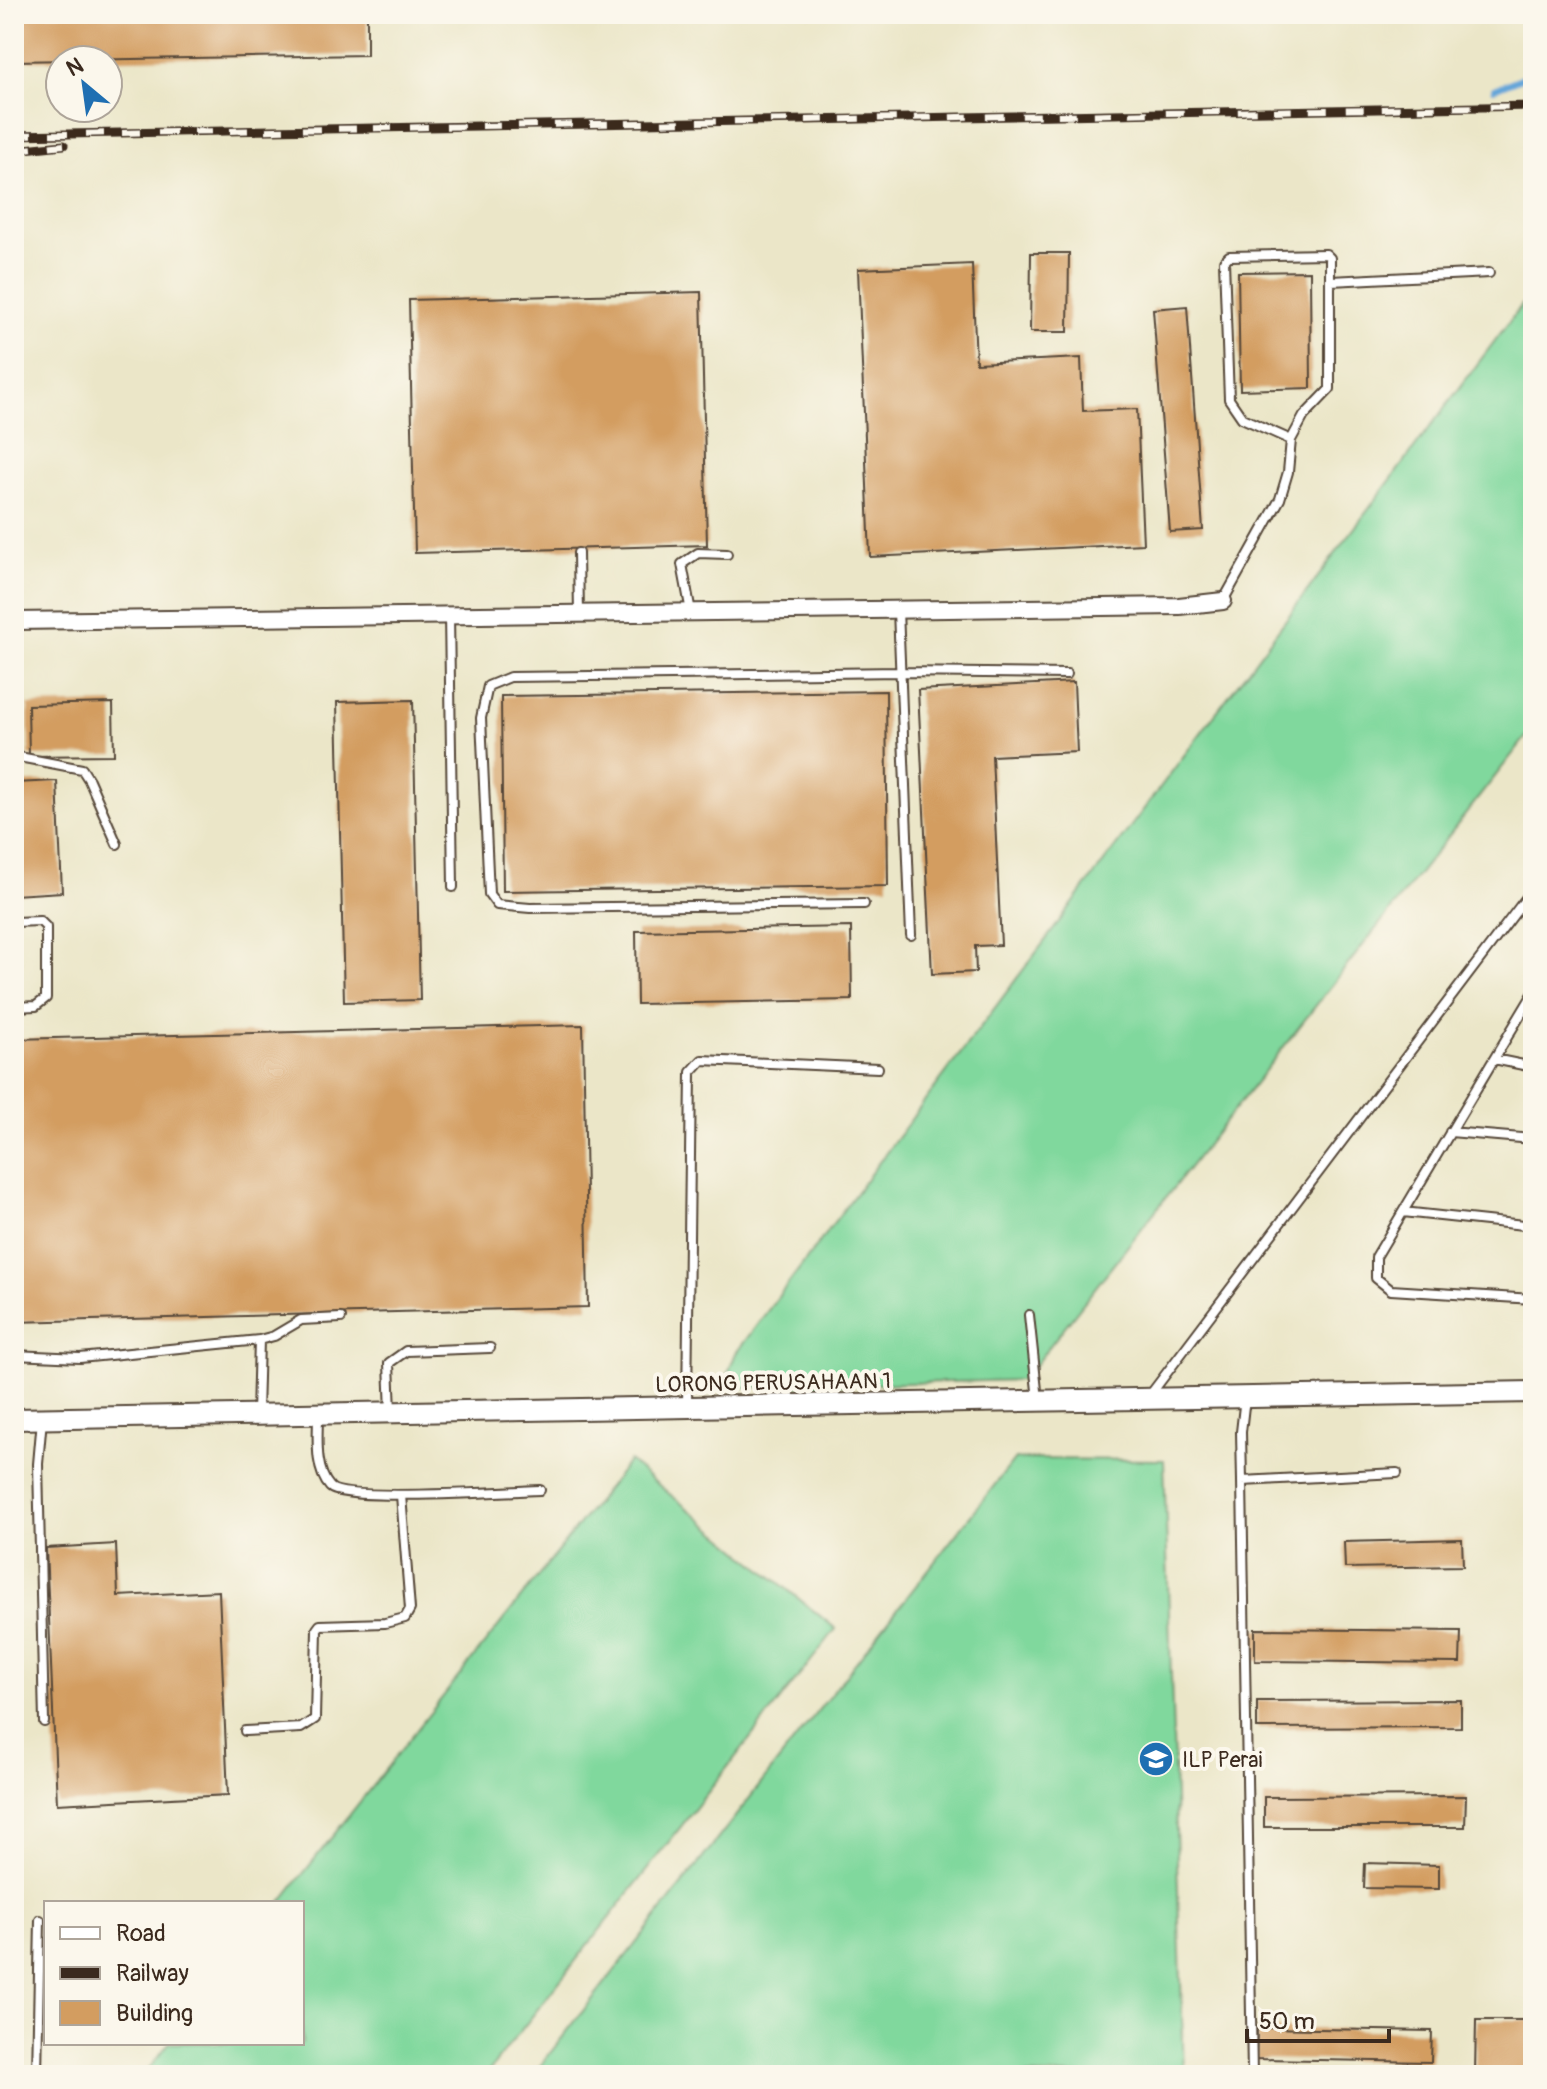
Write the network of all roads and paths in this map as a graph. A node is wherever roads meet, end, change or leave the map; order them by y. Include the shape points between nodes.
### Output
1 (1489, 273) dead end
2 (1331, 281) junction
3 (1291, 440) junction
4 (578, 553) dead end
5 (727, 554) dead end
6 (1223, 601) joint
7 (898, 609) junction
8 (691, 612) junction
9 (579, 614) junction
10 (449, 615) junction
11 (14, 621) edge
12 (900, 672) junction
13 (1067, 674) dead end
14 (14, 756) edge
15 (117, 844) dead end
16 (453, 887) dead end
17 (1533, 889) edge
18 (864, 904) dead end
19 (14, 922) edge
20 (911, 935) dead end
21 (1533, 994) edge
22 (14, 1007) edge
23 (1494, 1059) junction
24 (1533, 1067) edge
25 (878, 1068) dead end
26 (1450, 1132) junction
27 (1533, 1139) edge
28 (1403, 1212) junction
29 (1533, 1226) edge
30 (1533, 1299) edge
31 (1029, 1315) dead end
32 (341, 1318) dead end
33 (259, 1340) junction
34 (490, 1348) dead end
35 (14, 1355) edge
36 (1533, 1392) edge
37 (1245, 1397) junction
38 (1147, 1399) junction
39 (1038, 1401) junction
40 (687, 1407) junction
41 (391, 1413) junction
42 (318, 1414) junction
43 (257, 1415) junction
44 (14, 1419) edge
45 (42, 1419) junction
46 (1397, 1473) dead end
47 (1242, 1481) junction
48 (540, 1490) dead end
49 (401, 1495) junction
50 (44, 1722) dead end
51 (245, 1731) dead end
52 (40, 1920) dead end
53 (37, 2075) edge
54 (1252, 2075) edge

1 - 2 lane
2 - 3 lane via 1330,389 1304,416
2 - 3 lane via 1332,264 1326,254 1236,254 1224,261 1229,399 1242,418
3 - 6 lane via 1280,499
4 - 9 lane
5 - 8 lane via 698,553 682,564
6 - 7 street
7 - 8 street
7 - 12 lane
8 - 9 street
9 - 10 street
10 - 11 street
10 - 16 lane
12 - 13 lane
12 - 18 lane via 510,677 488,686 481,718 489,894 497,905
12 - 20 lane
14 - 15 lane via 82,769
17 - 38 lane
19 - 22 lane via 40,921 46,927 46,998 36,1006
21 - 23 lane
23 - 24 lane
23 - 26 lane
25 - 40 lane via 702,1060 691,1072
26 - 27 lane
26 - 28 lane
28 - 29 lane
28 - 30 lane via 1376,1257 1376,1278 1391,1290
31 - 39 lane
32 - 33 lane via 301,1320
33 - 35 lane via 80,1358
33 - 43 lane
34 - 41 lane via 406,1351 389,1363
36 - 37 street, LORONG PERUSAHAAN 1
37 - 38 street, LORONG PERUSAHAAN 1
37 - 47 lane
38 - 39 street, LORONG PERUSAHAAN 1
39 - 40 street, LORONG PERUSAHAAN 1
40 - 41 street, LORONG PERUSAHAAN 1
41 - 42 street, LORONG PERUSAHAAN 1
42 - 43 street, LORONG PERUSAHAAN 1
42 - 49 lane via 319,1461 334,1491
43 - 45 street, LORONG PERUSAHAAN 1
44 - 45 street, LORONG PERUSAHAAN 1
45 - 50 lane via 38,1464
46 - 47 lane
47 - 54 lane
48 - 49 lane
49 - 51 lane via 410,1609 405,1618 320,1625 315,1719 301,1728
52 - 53 lane

